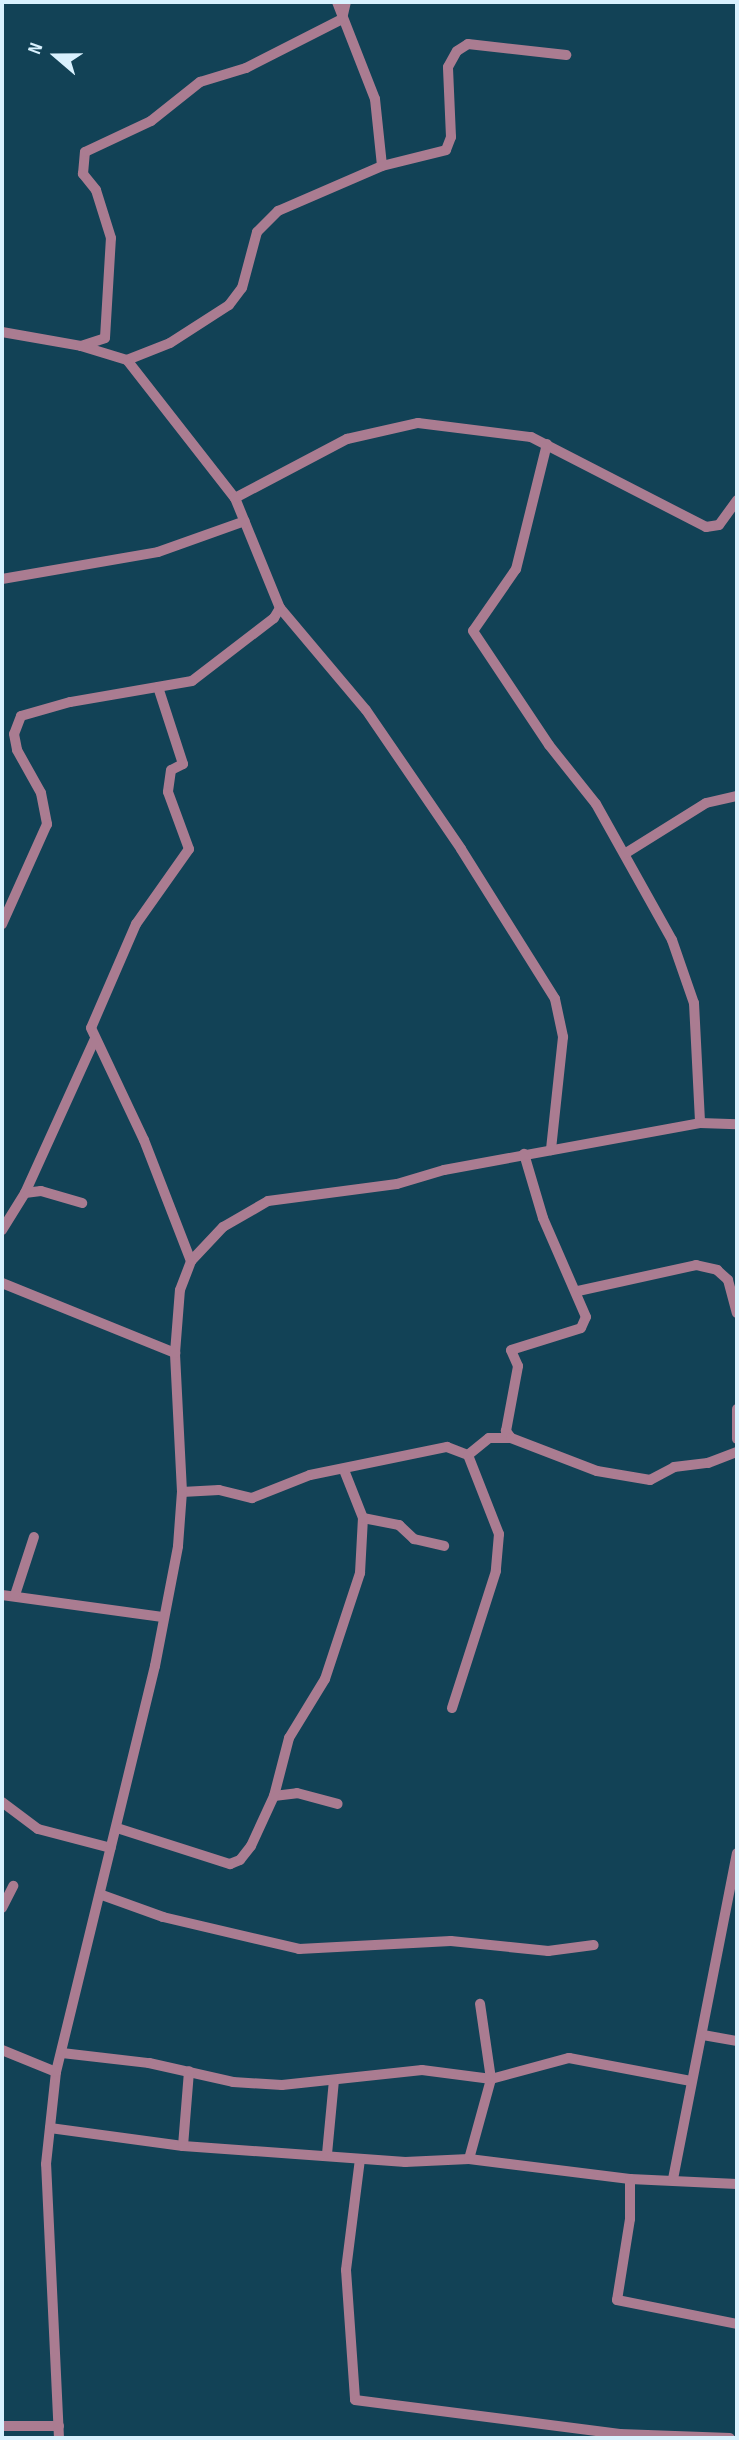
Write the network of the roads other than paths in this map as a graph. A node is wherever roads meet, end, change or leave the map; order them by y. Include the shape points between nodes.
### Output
1 (337, 2) edge
2 (346, 2) edge
3 (342, 19) junction
4 (566, 55) dead end
5 (382, 166) junction
6 (2, 332) edge
7 (81, 346) junction
8 (127, 360) junction
9 (547, 444) junction
10 (235, 498) junction
11 (737, 500) edge
12 (245, 521) junction
13 (2, 579) edge
14 (280, 608) junction
15 (158, 687) junction
16 (13, 734) junction
17 (2, 737) edge
18 (737, 796) edge
19 (626, 853) junction
20 (2, 924) edge
21 (95, 1040) junction
22 (700, 1123) junction
23 (737, 1124) edge
24 (551, 1150) junction
25 (524, 1154) junction
26 (25, 1193) junction
27 (82, 1203) dead end
28 (2, 1230) edge
29 (191, 1261) junction
30 (2, 1283) edge
31 (578, 1291) junction
32 (737, 1313) edge
33 (175, 1353) junction
34 (737, 1409) edge
35 (511, 1438) junction
36 (737, 1439) edge
37 (737, 1452) edge
38 (468, 1455) junction
39 (344, 1470) junction
40 (182, 1492) junction
41 (363, 1518) junction
42 (34, 1537) dead end
43 (444, 1546) dead end
44 (2, 1595) edge
45 (15, 1595) junction
46 (163, 1617) junction
47 (452, 1708) dead end
48 (274, 1796) junction
49 (2, 1801) edge
50 (338, 1804) dead end
51 (117, 1828) junction
52 (111, 1848) junction
53 (737, 1853) edge
54 (13, 1886) dead end
55 (102, 1895) junction
56 (2, 1908) edge
57 (732, 1918) edge
58 (594, 1945) dead end
59 (480, 2004) dead end
60 (703, 2035) junction
61 (737, 2041) edge
62 (2, 2050) edge
63 (62, 2053) junction
64 (189, 2071) junction
65 (56, 2073) junction
66 (491, 2078) junction
67 (334, 2080) junction
68 (691, 2081) junction
69 (50, 2129) junction
70 (183, 2146) junction
71 (327, 2154) junction
72 (360, 2159) junction
73 (469, 2159) junction
74 (630, 2179) junction
75 (673, 2179) junction
76 (737, 2184) edge
77 (737, 2324) edge
78 (2, 2426) edge
79 (59, 2432) edge
80 (730, 2438) edge

1 - 3 street
2 - 3 street
3 - 5 street via 367,69
3 - 7 street via 246,68 200,82 151,121 85,152 83,174 96,190 111,238 105,338
4 - 5 street via 468,44 448,66 451,137 446,150
5 - 8 street via 299,199 268,218 257,232 242,288 229,305 170,343
6 - 7 street
7 - 8 street
8 - 10 street
9 - 10 street via 450,424 400,425 347,439
9 - 11 street via 706,527 719,525
9 - 19 street via 516,569 473,631
10 - 12 street
12 - 13 street via 158,552
12 - 14 street
14 - 15 street via 274,618 192,681
14 - 24 street via 366,710 555,999 563,1037
15 - 16 street via 43,708 21,716
15 - 21 street via 183,764 171,770 168,792 189,849 136,924 91,1028
16 - 17 street
16 - 20 street via 41,793 47,824
18 - 19 street via 706,803
19 - 22 street via 672,940 694,1003
21 - 26 street
21 - 29 street via 144,1140
22 - 23 street
22 - 24 street
24 - 25 street
25 - 29 street via 397,1184 268,1201 223,1227
25 - 31 street via 543,1218
26 - 27 street via 41,1191
26 - 28 street
29 - 33 street via 180,1290
30 - 33 street
31 - 32 street via 696,1265 717,1270 728,1280
31 - 35 street via 586,1317 581,1328 511,1350 518,1366 506,1431
33 - 40 street
34 - 36 street
35 - 37 street via 597,1471 650,1480 674,1467 708,1463
35 - 38 street via 489,1438
38 - 39 street via 447,1447
38 - 47 street via 499,1534 496,1571
39 - 40 street via 310,1475 252,1498 219,1490
39 - 41 street
40 - 46 street via 178,1546
41 - 43 street via 399,1525 414,1539
41 - 48 street via 360,1573 325,1679 289,1738
42 - 45 street
44 - 45 street
45 - 46 street
46 - 51 street
48 - 50 street via 297,1793
48 - 51 street via 251,1846 230,1864
49 - 52 street via 38,1829
51 - 52 street
52 - 55 street
53 - 57 street
54 - 56 street
55 - 58 street via 163,1917 299,1949 451,1941 548,1951
55 - 63 street
57 - 60 street via 711,1971
59 - 66 street
60 - 61 street
60 - 68 street
62 - 65 street
63 - 64 street
63 - 65 street
64 - 67 street via 257,2084
64 - 70 street
65 - 69 street
66 - 67 street via 422,2070
66 - 68 street via 569,2058
66 - 73 street
67 - 71 street
68 - 75 street
69 - 70 street
69 - 79 street via 46,2164 48,2270 57,2343
70 - 71 street
71 - 72 street
72 - 73 street
72 - 80 street via 346,2270 355,2400 620,2434
73 - 74 street
74 - 75 street
74 - 77 street via 630,2219 617,2300
75 - 76 street
78 - 79 street

